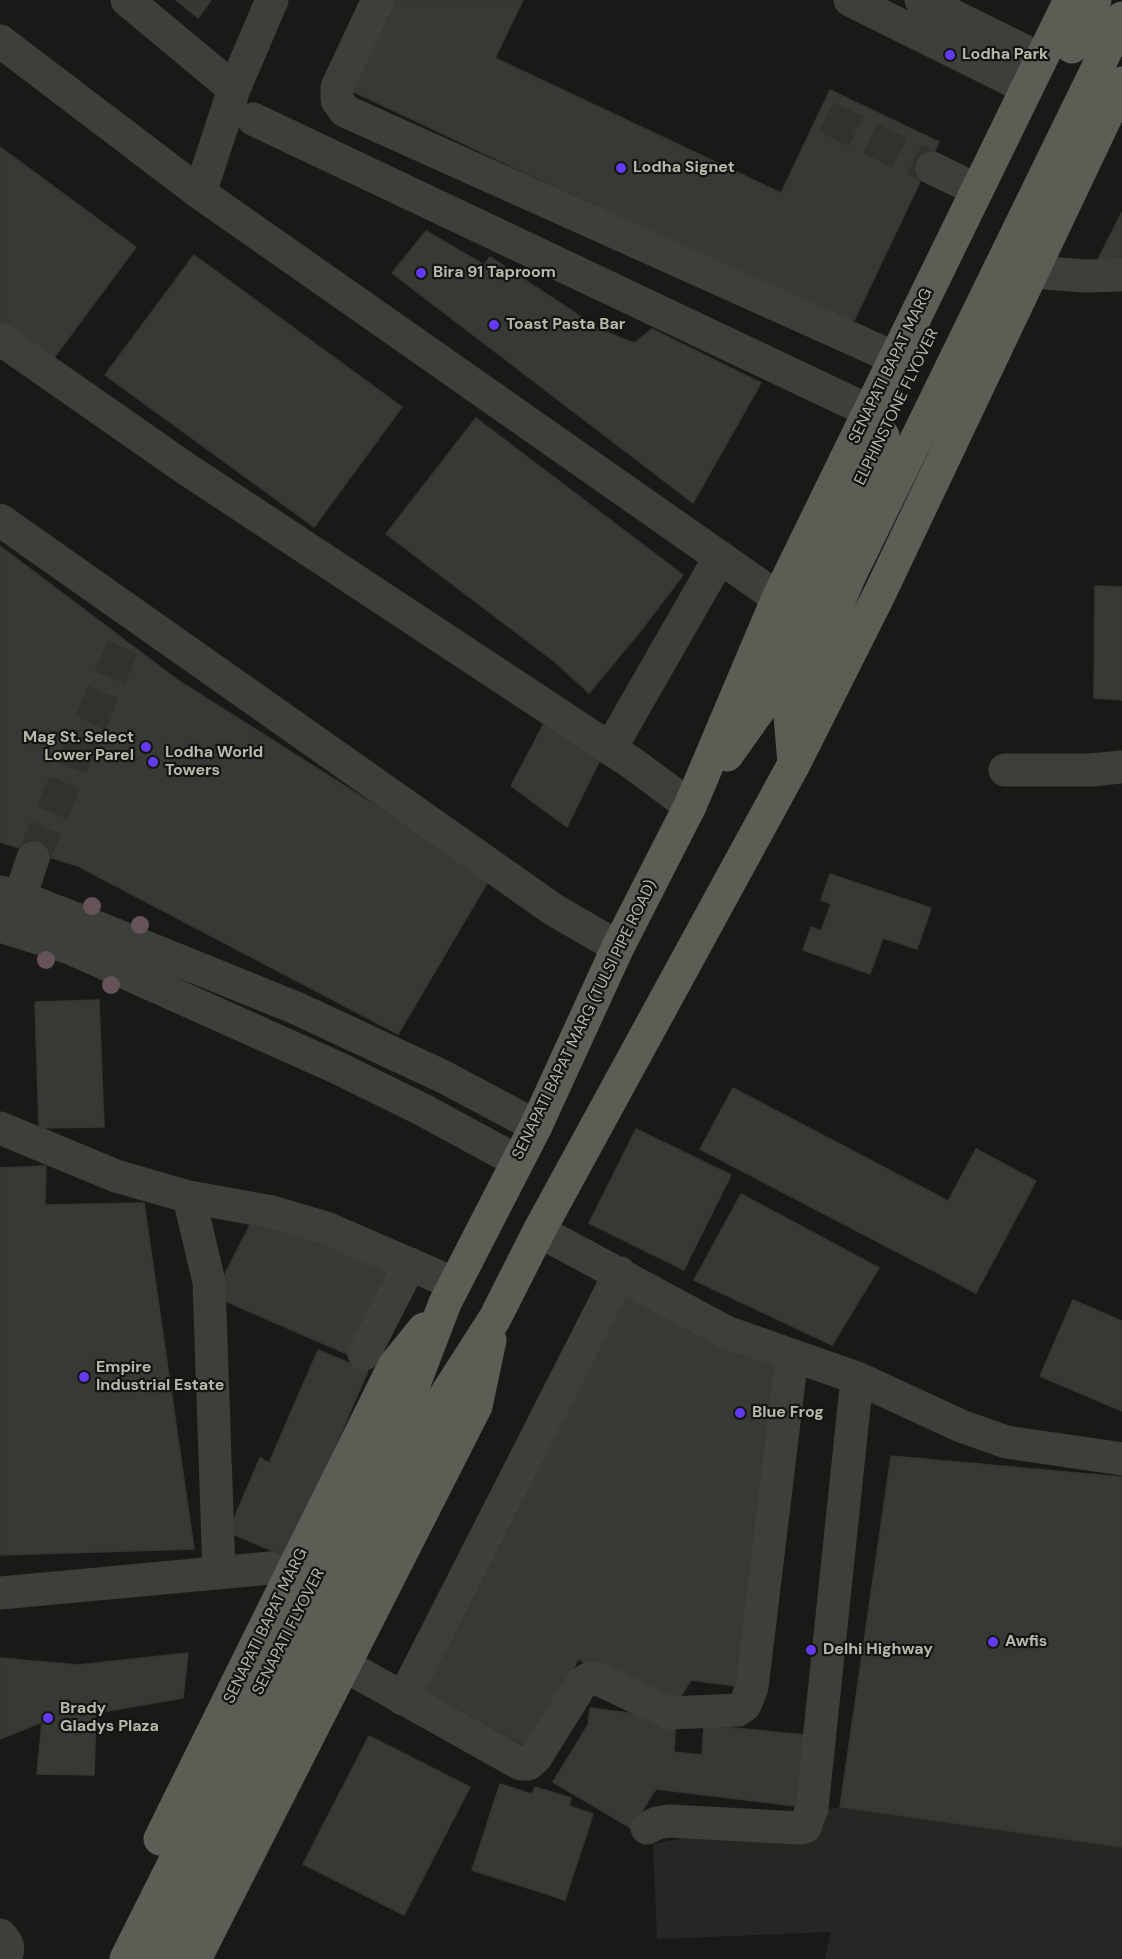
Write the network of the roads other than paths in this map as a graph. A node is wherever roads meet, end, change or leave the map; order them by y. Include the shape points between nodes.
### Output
1 (127, 0) edge
2 (272, 0) edge
3 (378, 0) edge
4 (850, 0) edge
5 (921, 0) edge
6 (1070, 0) edge
7 (1095, 0) edge
8 (1122, 18) edge
9 (0, 41) edge
10 (1041, 59) junction
11 (1122, 83) edge
12 (1027, 88) junction
13 (234, 89) junction
14 (253, 119) dead end
15 (932, 168) tunnel mouth
16 (977, 190) junction
17 (200, 193) junction
18 (1032, 272) junction
19 (1122, 274) edge
20 (0, 339) edge
21 (895, 358) junction
22 (869, 411) junction
23 (0, 520) edge
24 (720, 557) junction
25 (777, 598) junction
26 (778, 708) junction
27 (721, 736) joint
28 (610, 749) junction
29 (794, 764) junction
30 (1122, 767) edge
31 (1005, 770) dead end
32 (690, 806) junction
33 (33, 858) tunnel mouth
34 (10, 895) edge
35 (5, 927) edge
36 (75, 935) junction
37 (618, 947) junction
38 (444, 1077) junction
39 (425, 1111) junction
40 (536, 1126) junction
41 (0, 1128) edge
42 (517, 1161) junction
43 (189, 1197) junction
44 (539, 1231) junction
45 (410, 1264) junction
46 (620, 1273) junction
47 (450, 1293) junction
48 (495, 1318) junction
49 (364, 1354) dead end
50 (792, 1356) junction
51 (857, 1378) junction
52 (1122, 1459) edge
53 (219, 1573) junction
54 (290, 1577) junction
55 (0, 1593) edge
56 (344, 1665) junction
57 (403, 1700) junction
58 (647, 1828) dead end
59 (0, 1935) edge
60 (3, 1959) edge
61 (101, 1959) edge
62 (126, 1959) edge
63 (160, 1959) edge
64 (195, 1959) edge

1 - 13 street
2 - 13 street
3 - 21 street via 337,87 337,100 345,111
4 - 12 street
5 - 10 street
6 - 10 main road, SENAPATI BAPAT MARG
7 - 26 main road, ELPHINSTONE FLYOVER via 829,546
8 - 26 main road, ELPHINSTONE FLYOVER via 850,575
9 - 17 street
10 - 12 main road, SENAPATI BAPAT MARG
11 - 18 main road
12 - 16 main road, SENAPATI BAPAT MARG
13 - 17 street
14 - 22 street
15 - 16 street
16 - 21 main road, SENAPATI BAPAT MARG
17 - 24 street
18 - 19 street
18 - 29 main road
20 - 28 street via 185,468
21 - 22 main road, SENAPATI BAPAT MARG
22 - 25 main road, SENAPATI BAPAT MARG
23 - 37 street via 131,628 554,910
24 - 25 street
24 - 28 street
25 - 27 main road, SENAPATI BAPAT MARG
26 - 29 main road, ELPHINSTONE FLYOVER
26 - 32 main road, ELPHINSTONE FLYOVER
27 - 32 main road, SENAPATI BAPAT MARG (TULSI PIPE ROAD)
28 - 32 street
29 - 44 main road
30 - 31 street
32 - 37 main road, SENAPATI BAPAT MARG (TULSI PIPE ROAD)
33 - 34 street
34 - 35 street
34 - 36 street
35 - 36 street
36 - 38 street via 296,1008
36 - 39 street
37 - 40 main road, SENAPATI BAPAT MARG (TULSI PIPE ROAD)
38 - 39 street
38 - 40 street
39 - 42 street
40 - 42 main road, SENAPATI BAPAT MARG (TULSI PIPE ROAD)
41 - 43 street via 116,1176
42 - 47 main road, SENAPATI BAPAT MARG (TULSI PIPE ROAD)
43 - 45 street via 272,1212 326,1228
43 - 53 street via 209,1282
44 - 46 street
44 - 48 main road
45 - 47 street
45 - 49 street
46 - 50 street via 726,1332
46 - 57 street
47 - 54 main road, SENAPATI BAPAT MARG via 394,1366
47 - 62 main road, SENAPATI FLYOVER via 414,1384
48 - 56 main road via 476,1406
48 - 63 main road, SENAPATI FLYOVER via 446,1396
50 - 51 street
50 - 57 street via 752,1687 745,1705 738,1710 670,1713 590,1678 582,1683 536,1757 521,1764
51 - 52 street via 961,1426 1006,1442
51 - 58 street via 809,1820 800,1828 669,1821
53 - 54 street via 270,1568
53 - 55 street
54 - 61 main road, SENAPATI BAPAT MARG
56 - 57 street
56 - 64 main road
59 - 60 street via 7,1941 8,1951

